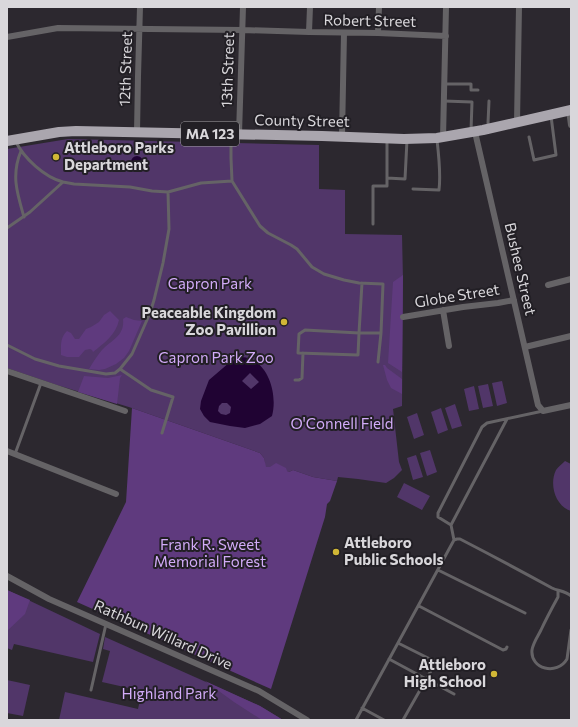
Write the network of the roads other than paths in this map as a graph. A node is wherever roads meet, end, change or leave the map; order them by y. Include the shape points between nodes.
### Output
1 (140, 7) edge
2 (243, 7) edge
3 (310, 7) edge
4 (379, 7) edge
5 (446, 7) edge
6 (519, 7) edge
7 (140, 29) junction
8 (242, 30) junction
9 (309, 32) junction
10 (344, 33) junction
11 (378, 33) junction
12 (446, 36) junction
13 (7, 37) edge
14 (444, 84) junction
15 (478, 90) dead end
16 (444, 101) junction
17 (489, 101) dead end
18 (570, 110) edge
19 (551, 115) junction
20 (517, 122) junction
21 (571, 125) edge
22 (490, 129) junction
23 (137, 132) junction
24 (473, 132) junction
25 (235, 134) junction
26 (342, 136) junction
27 (529, 137) dead end
28 (387, 138) junction
29 (440, 138) junction
30 (407, 139) junction
31 (11, 140) edge
32 (22, 151) junction
33 (387, 178) junction
34 (232, 181) junction
35 (63, 182) junction
36 (413, 189) dead end
37 (168, 192) junction
38 (24, 217) junction
39 (373, 224) dead end
40 (7, 228) edge
41 (571, 279) edge
42 (362, 283) junction
43 (548, 285) dead end
44 (514, 300) junction
45 (443, 310) junction
46 (403, 317) dead end
47 (359, 333) junction
48 (381, 333) junction
49 (571, 336) edge
50 (7, 346) edge
51 (449, 346) dead end
52 (525, 347) junction
53 (303, 353) junction
54 (378, 362) dead end
55 (120, 369) junction
56 (7, 372) edge
57 (295, 380) dead end
58 (41, 383) junction
59 (571, 405) edge
60 (125, 411) dead end
61 (543, 411) junction
62 (507, 418) junction
63 (162, 433) dead end
64 (7, 451) edge
65 (15, 454) junction
66 (116, 494) dead end
67 (451, 525) junction
68 (454, 540) junction
69 (438, 570) junction
70 (7, 576) edge
71 (558, 591) junction
72 (571, 596) edge
73 (419, 606) junction
74 (525, 613) dead end
75 (106, 624) junction
76 (571, 630) edge
77 (398, 643) junction
78 (507, 647) dead end
79 (389, 659) junction
80 (427, 679) junction
81 (91, 690) dead end
82 (454, 694) dead end
83 (362, 708) junction
84 (382, 719) edge
85 (307, 720) edge
86 (356, 720) edge
87 (404, 720) edge

1 - 7 street, 12th Street
2 - 8 street, 13th Street
3 - 9 street
4 - 11 street
5 - 12 street
6 - 20 street
7 - 8 street, Robert Street
7 - 13 street, Robert Street via 58,28
7 - 23 street, 12th Street
8 - 9 street, Robert Street
8 - 25 street, 13th Street
9 - 10 street, Robert Street
10 - 11 street, Robert Street
10 - 26 street
11 - 12 street, Robert Street
12 - 14 street
14 - 15 lane via 471,84 471,90
14 - 16 street
16 - 24 lane via 472,102
16 - 29 street
17 - 22 lane
18 - 19 highway, County Street / MA 123
18 - 21 street
19 - 20 highway, County Street / MA 123
19 - 27 lane via 556,155 534,160
20 - 22 highway, County Street / MA 123
22 - 24 highway, County Street / MA 123
23 - 25 highway, County Street / MA 123
23 - 31 highway, County Street / MA 123 via 59,132
24 - 29 highway, County Street / MA 123
24 - 44 street, Bushee Street
25 - 26 highway, County Street / MA 123
25 - 34 lane via 230,158
26 - 28 highway, County Street / MA 123
28 - 30 highway, County Street / MA 123
28 - 33 lane
29 - 30 highway, County Street / MA 123
29 - 36 lane via 438,190
30 - 33 lane via 405,179
31 - 32 lane
32 - 35 lane via 40,170
32 - 38 lane via 15,174
33 - 39 lane via 387,186 373,186
34 - 37 lane via 201,183
34 - 42 lane via 260,226 268,233 291,244 320,272
35 - 37 lane
35 - 38 lane
37 - 55 lane via 169,229 154,300 132,354
38 - 40 lane
41 - 43 street
42 - 47 lane
42 - 48 lane via 383,284
44 - 45 street, Globe Street
44 - 52 street, Bushee Street
45 - 46 street, Globe Street
45 - 51 street
47 - 48 lane
47 - 53 lane via 358,355
47 - 53 lane via 305,330 299,334 298,353
48 - 54 lane
49 - 52 street
50 - 55 lane via 35,359 59,366 106,374 115,373
52 - 61 street, Bushee Street via 538,405
53 - 57 lane via 302,378
55 - 63 lane via 152,390 174,397
56 - 58 street
58 - 60 street
58 - 65 lane
59 - 61 street
61 - 62 lane
62 - 67 lane
62 - 67 lane via 487,423 482,427 438,513 438,517
64 - 65 street
65 - 66 street
67 - 68 lane
68 - 69 lane
68 - 71 lane via 460,539
69 - 73 lane
69 - 74 lane
70 - 75 street, Rathbun Willard Drive via 49,599
71 - 72 lane
71 - 76 lane via 558,597 532,649 537,663 551,669 565,662
73 - 77 lane
73 - 78 lane via 503,650
75 - 81 lane
75 - 85 street, Rathbun Willard Drive via 259,691
77 - 79 lane
77 - 80 lane via 436,662
79 - 80 lane
79 - 83 lane
80 - 82 lane
80 - 87 lane
83 - 84 lane
83 - 86 lane

